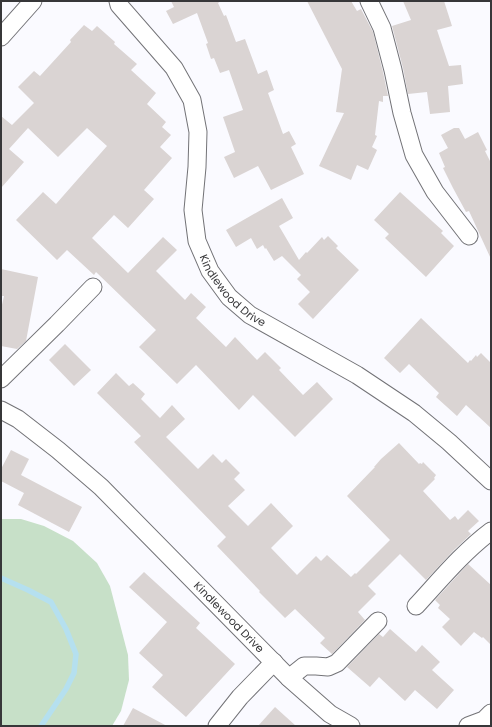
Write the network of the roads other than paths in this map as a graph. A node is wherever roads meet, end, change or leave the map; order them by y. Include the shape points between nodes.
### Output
1 (33, 1) edge
2 (369, 1) edge
3 (117, 2) edge
4 (1, 37) edge
5 (469, 236) dead end
6 (93, 287) dead end
7 (1, 379) edge
8 (1, 410) edge
9 (491, 481) edge
10 (491, 530) edge
11 (416, 606) dead end
12 (378, 621) dead end
13 (274, 662) junction
14 (289, 678) junction
15 (487, 720) edge
16 (217, 726) edge
17 (351, 726) edge
18 (468, 726) edge

1 - 4 street
2 - 5 street via 382,28 414,155 435,192
3 - 9 street, Kindlewood Drive via 174,68 192,100 198,132 193,210 197,241 210,271 230,297 250,315 357,375 414,412
6 - 7 street
8 - 13 street, Kindlewood Drive via 18,419 58,450 100,488
10 - 11 street via 460,558
12 - 14 street via 337,663 328,667 304,666
13 - 14 street, Kindlewood Drive
13 - 16 street via 240,697
14 - 17 street, Kindlewood Drive via 330,714
15 - 18 street

